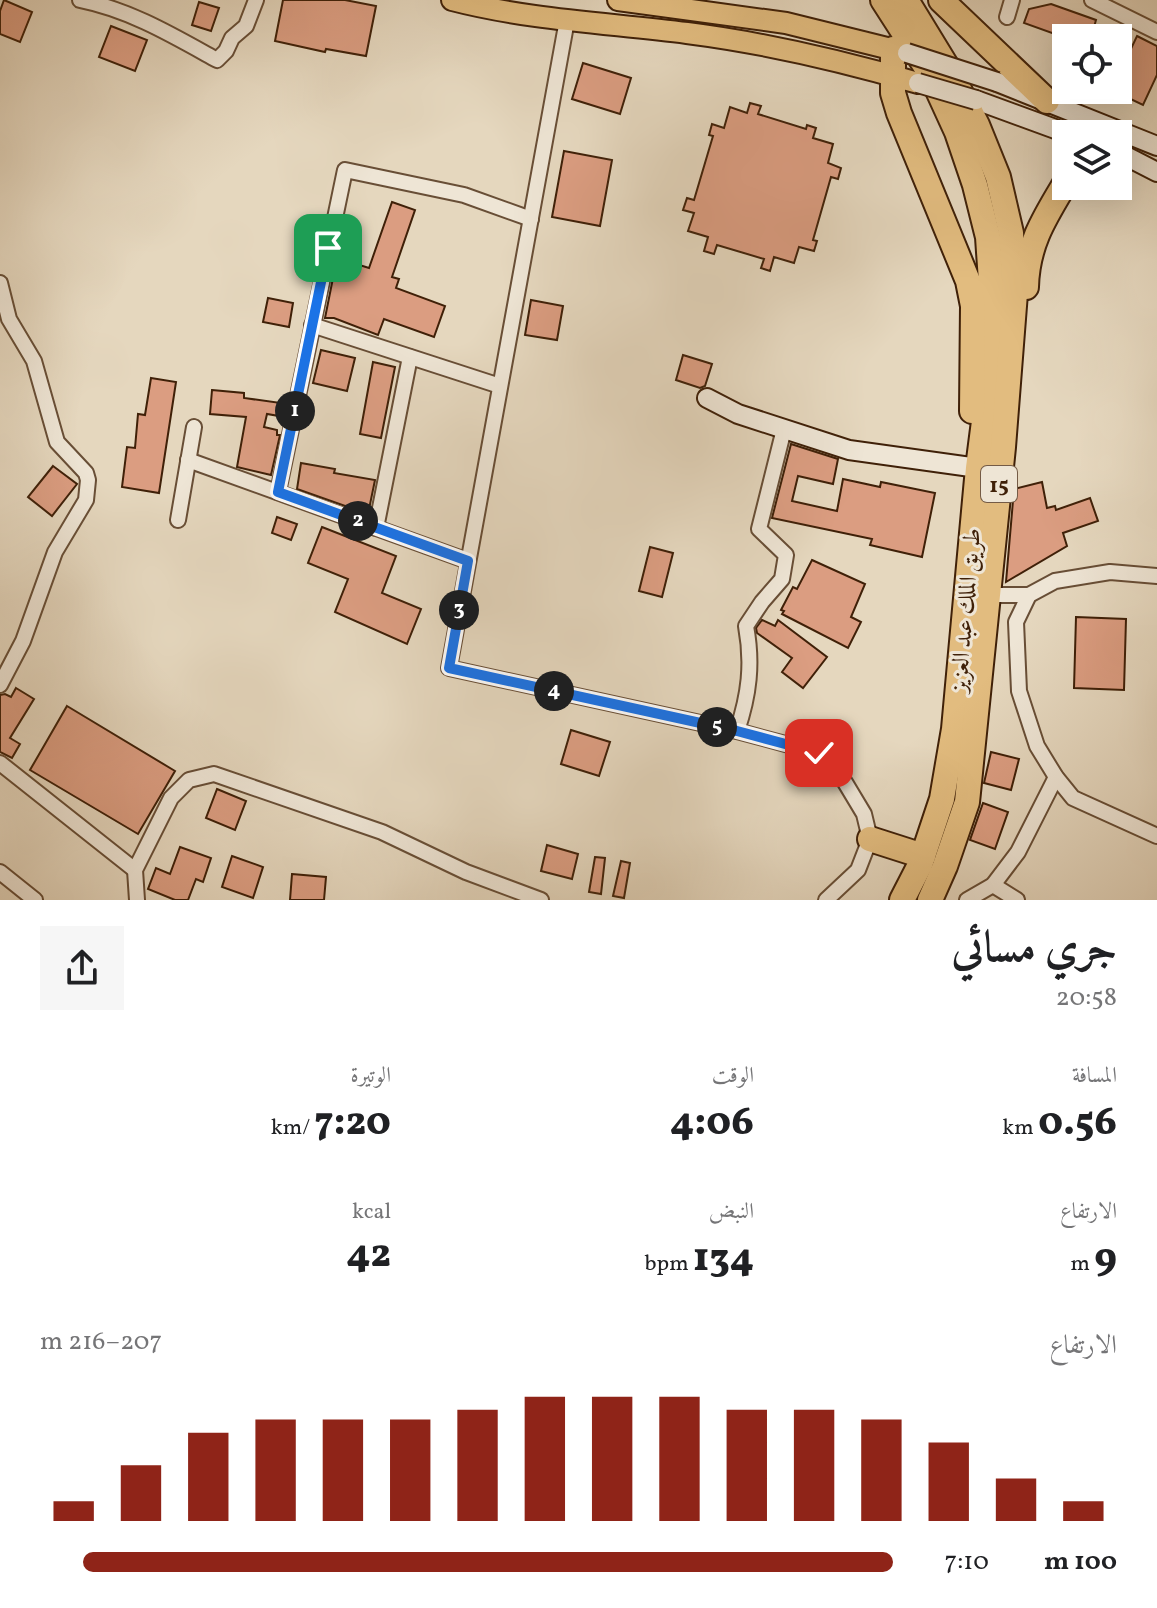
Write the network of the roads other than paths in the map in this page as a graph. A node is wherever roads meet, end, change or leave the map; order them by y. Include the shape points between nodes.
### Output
1 (80, 0) edge
2 (256, 0) edge
3 (452, 0) edge
4 (618, 0) edge
5 (883, 0) edge
6 (906, 0) edge
7 (941, 0) edge
8 (1012, 0) edge
9 (1092, 0) edge
10 (1007, 17) dead end
11 (567, 20) junction
12 (1157, 32) edge
13 (900, 51) junction
14 (892, 76) junction
15 (918, 83) joint
16 (1047, 101) junction
17 (1052, 128) edge
18 (1157, 146) edge
19 (1132, 159) edge
20 (1157, 172) edge
21 (1055, 200) edge
22 (531, 219) junction
23 (0, 283) edge
24 (312, 325) junction
25 (410, 357) junction
26 (500, 386) junction
27 (707, 398) dead end
28 (194, 427) dead end
29 (784, 429) junction
30 (1003, 447) junction
31 (188, 460) junction
32 (978, 468) junction
33 (278, 492) junction
34 (178, 520) dead end
35 (376, 528) junction
36 (468, 561) junction
37 (1157, 576) edge
38 (989, 595) junction
39 (1029, 595) junction
40 (0, 685) edge
41 (737, 731) junction
42 (0, 763) edge
43 (1056, 777) junction
44 (1157, 836) edge
45 (870, 839) junction
46 (923, 856) junction
47 (135, 870) junction
48 (0, 872) edge
49 (993, 885) junction
50 (35, 900) edge
51 (137, 900) edge
52 (541, 900) edge
53 (826, 900) edge
54 (902, 900) edge
55 (930, 900) edge
56 (967, 900) edge
57 (1017, 900) edge

1 - 2 street via 147,22 217,60 246,26
3 - 11 main road
4 - 13 main road via 786,23
5 - 32 highway, طريق الملك عبد العزيز / 15 via 930,73 957,132 988,237 993,351
6 - 30 highway, طريق الملك عبد العزيز / 15 via 977,125 998,177 1011,233 1015,293
7 - 16 highway
8 - 10 street
9 - 12 street
11 - 14 main road via 791,49
11 - 22 street
13 - 14 highway
13 - 16 main road, bridge
14 - 15 main road
14 - 32 highway via 899,113 968,281 973,306 971,437
15 - 17 main road, bridge
16 - 18 main road
19 - 20 main road
21 - 30 highway via 1026,263 1025,309
22 - 24 street via 464,195 345,170
22 - 26 street
23 - 40 street via 9,319 34,361 57,442 88,480 86,500 55,552 23,641
24 - 25 street
24 - 33 street
25 - 26 street
25 - 35 street
26 - 36 street
27 - 29 main road
28 - 31 street
29 - 32 main road via 849,450
29 - 41 street via 759,529 786,555 782,579 746,626 749,695
30 - 38 highway, طريق الملك عبد العزيز / 15
31 - 33 street
31 - 34 street
32 - 46 highway, طريق الملك عبد العزيز / 15 via 954,729 942,799
33 - 35 street
35 - 36 street
36 - 41 street via 449,668
37 - 39 street via 1110,572 1055,581
38 - 39 street
38 - 55 highway, طريق الملك عبد العزيز / 15 via 967,802
39 - 43 street via 1016,622 1019,691 1037,746
41 - 45 street via 819,753 834,764 864,814
42 - 47 street
43 - 44 street via 1073,798
43 - 49 street via 1018,852
45 - 46 highway
45 - 53 street via 858,870
46 - 54 highway, طريق الملك عبد العزيز / 15
47 - 51 street
47 - 52 street via 171,798 189,780 214,774 382,832
48 - 50 street
49 - 56 street
49 - 57 street

